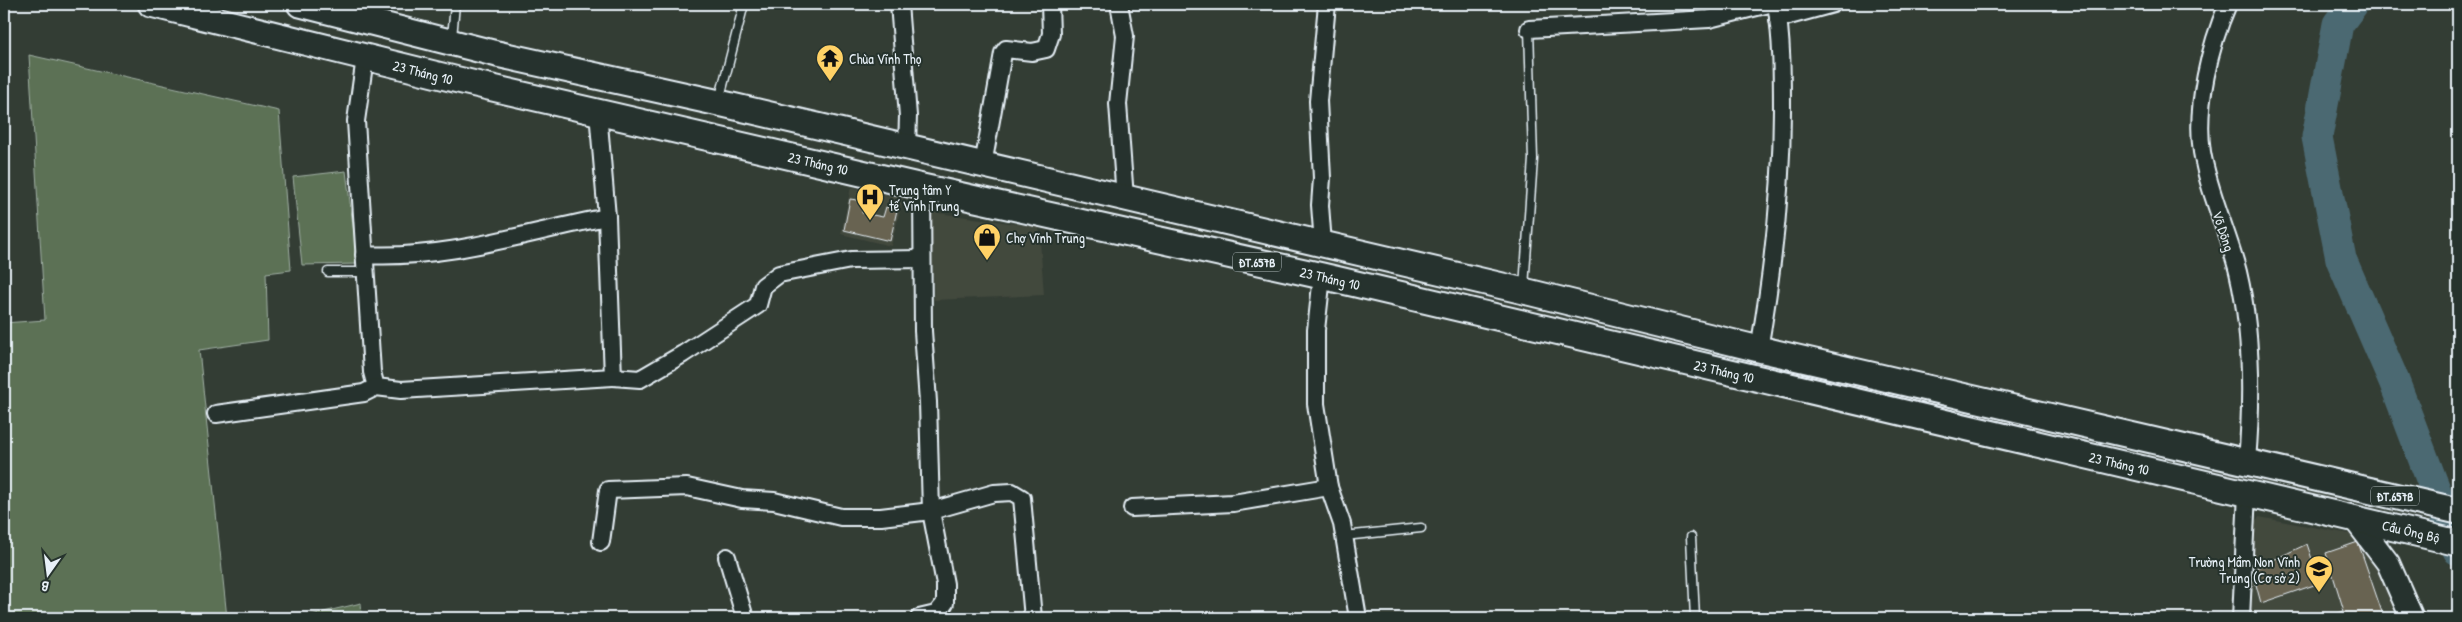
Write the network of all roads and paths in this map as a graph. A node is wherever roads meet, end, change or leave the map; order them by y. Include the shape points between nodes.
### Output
1 (151, 4) edge
2 (300, 4) edge
3 (454, 4) edge
4 (744, 4) edge
5 (899, 4) edge
6 (1050, 4) edge
7 (1119, 4) edge
8 (1327, 4) edge
9 (1769, 4) edge
10 (1833, 4) edge
11 (2228, 4) edge
12 (1777, 12) edge
13 (1529, 30) joint
14 (452, 42) junction
15 (365, 58) junction
16 (666, 91) junction
17 (719, 103) junction
18 (598, 112) junction
19 (657, 126) junction
20 (907, 147) junction
21 (983, 165) junction
22 (922, 188) junction
23 (1125, 198) junction
24 (607, 217) junction
25 (1323, 244) junction
26 (364, 254) junction
27 (922, 259) junction
28 (328, 272) dead end
29 (366, 272) junction
30 (1322, 276) junction
31 (1524, 291) junction
32 (1759, 349) junction
33 (613, 377) junction
34 (376, 387) junction
35 (216, 414) dead end
36 (2247, 461) junction
37 (1330, 487) junction
38 (2247, 493) junction
39 (1132, 508) dead end
40 (931, 511) junction
41 (2458, 511) edge
42 (2358, 519) junction
43 (1421, 528) dead end
44 (1344, 536) junction
45 (1691, 537) dead end
46 (601, 542) dead end
47 (2458, 543) edge
48 (727, 557) dead end
49 (745, 618) edge
50 (919, 618) edge
51 (1033, 618) edge
52 (1358, 618) edge
53 (1695, 618) edge
54 (2241, 618) edge
55 (2412, 618) edge

1 - 15 main road, 23 Tháng 10 / ĐT.657B
2 - 14 main road, ĐT.657B
3 - 14 lane
4 - 17 lane
5 - 20 street via 908,116
6 - 21 street via 1051,34 1046,49 1032,52 1006,49 1003,53
7 - 23 street via 1125,36 1118,128
8 - 25 street via 1318,101
9 - 13 street via 1709,20
10 - 12 street
11 - 36 street, Võ Dõng via 2212,48 2205,84 2202,151 2244,302 2250,395
12 - 32 street via 1782,78 1781,167 1776,242
13 - 31 lane via 1533,159
14 - 16 main road, ĐT.657B
15 - 18 main road, 23 Tháng 10 / ĐT.657B
15 - 26 street via 356,121
16 - 17 main road, ĐT.657B
16 - 19 main road
17 - 20 main road, ĐT.657B
18 - 19 main road, 23 Tháng 10 / ĐT.657B
18 - 24 street
19 - 22 main road, 23 Tháng 10 / ĐT.657B
20 - 21 main road, ĐT.657B
21 - 23 main road, ĐT.657B
22 - 27 street
22 - 30 main road, 23 Tháng 10 / ĐT.657B
23 - 25 main road, ĐT.657B
24 - 26 street via 461,248 380,256
24 - 33 street
25 - 30 main road
25 - 31 main road, ĐT.657B
26 - 29 street
27 - 33 street via 851,260 779,274 763,286 758,305 683,354 640,378
27 - 40 street
28 - 29 lane
29 - 34 street via 372,372
30 - 37 street via 1316,330 1316,404
30 - 38 main road, 23 Tháng 10 / ĐT.657B
31 - 32 main road, ĐT.657B
32 - 36 main road, ĐT.657B
33 - 34 street via 402,390
34 - 35 street via 364,393
36 - 38 main road
36 - 41 main road, ĐT.657B
37 - 39 street via 1233,503
37 - 44 street
38 - 42 main road, 23 Tháng 10 / ĐT.657B
38 - 54 street
40 - 46 street via 880,517 841,517 774,501 742,499 687,487 608,490
40 - 50 street via 945,584 945,603 936,614
40 - 51 street via 994,493 1012,492 1022,498
42 - 47 main road, Cầu Ông Bộ / ĐT.657B
42 - 55 street via 2388,563
43 - 44 lane
44 - 52 street
45 - 53 lane
48 - 49 street

